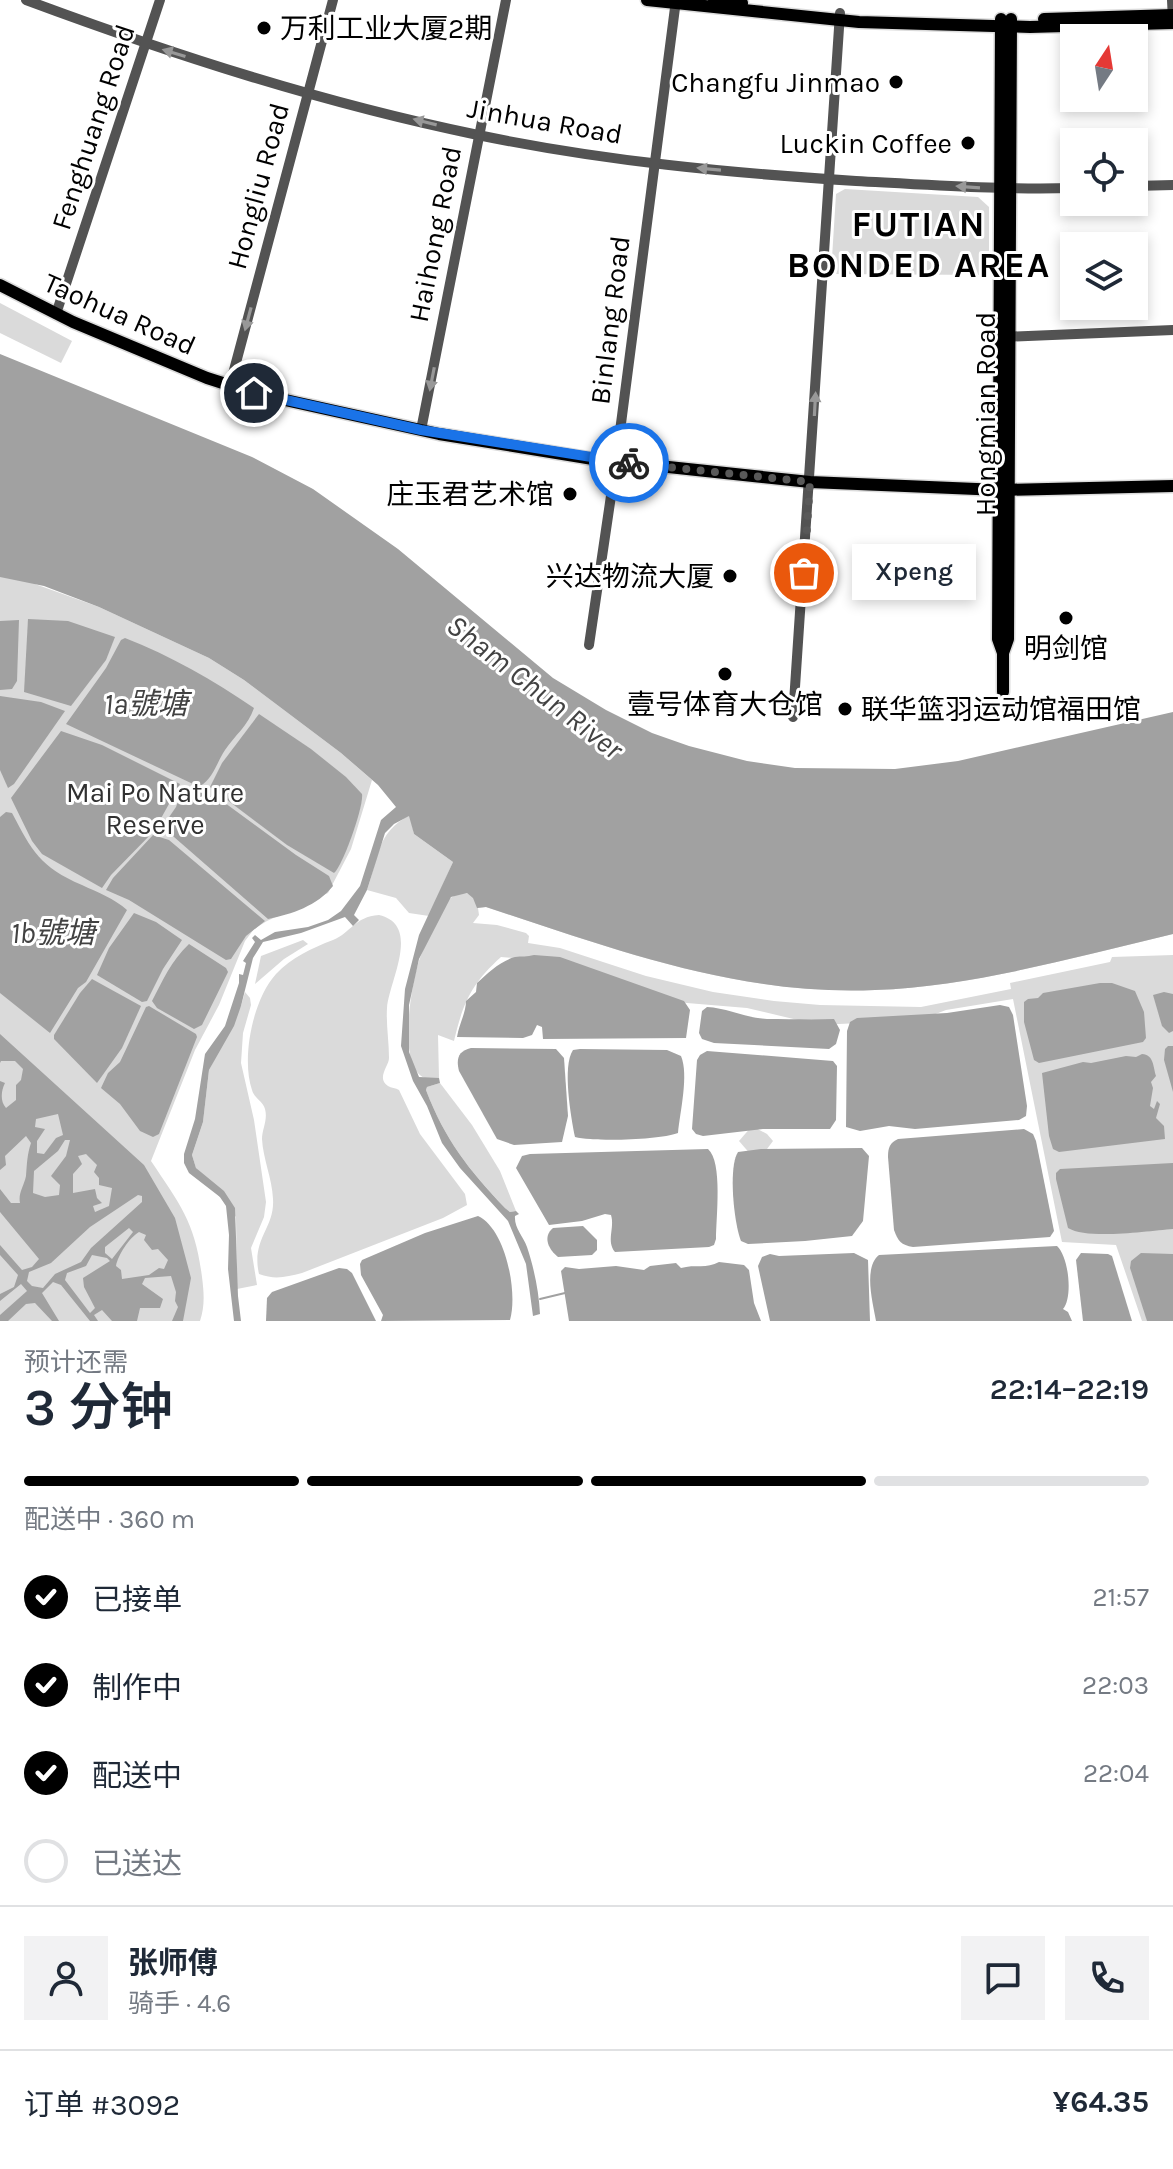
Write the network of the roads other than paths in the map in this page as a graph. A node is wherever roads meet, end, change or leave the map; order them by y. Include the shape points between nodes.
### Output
1 (26, 0) edge
2 (160, 0) edge
3 (333, 0) edge
4 (506, 0) edge
5 (647, 0) edge
6 (714, 0) edge
7 (1172, 0) edge
8 (676, 2) edge
9 (840, 17) junction
10 (1173, 18) edge
11 (1006, 23) junction
12 (146, 44) junction
13 (308, 94) junction
14 (479, 135) junction
15 (655, 164) junction
16 (829, 179) junction
17 (1173, 185) edge
18 (1148, 186) edge
19 (1060, 188) edge
20 (1006, 190) junction
21 (0, 285) edge
22 (56, 314) junction
23 (1173, 330) edge
24 (1005, 337) junction
25 (230, 385) junction
26 (421, 430) junction
27 (616, 462) junction
28 (810, 482) junction
29 (1173, 486) edge
30 (1004, 490) junction
31 (589, 645) dead end
32 (1003, 692) dead end
33 (793, 717) dead end

1 - 12 street, Jinhua Road
2 - 12 street, Fenghuang Road
3 - 13 street, Hongliu Road
4 - 14 street, Haihong Road
5 - 8 main road
6 - 9 main road
7 - 10 street
8 - 9 main road
8 - 15 street, Binlang Road
9 - 11 main road
9 - 16 street
10 - 11 main road
11 - 20 main road, Hongmian Road
13 -> 12 street, Jinhua Road
12 - 22 street, Fenghuang Road
14 -> 13 street, Jinhua Road
13 -> 25 street, Hongliu Road
14 - 15 street, Jinhua Road
14 -> 26 street, Haihong Road
16 -> 15 street, Jinhua Road
15 - 27 street, Binlang Road
20 -> 16 street, Jinhua Road
28 -> 16 street
17 - 18 street
19 - 20 street, Jinhua Road
20 - 24 main road, Hongmian Road
21 - 22 main road, Taohua Road
22 - 25 main road, Taohua Road
23 - 24 street
24 - 30 main road, Hongmian Road
25 - 26 main road, Taohua Road
26 - 27 main road, Taohua Road
27 - 28 main road, Taohua Road
27 - 31 street, Binlang Road
28 - 30 main road, Taohua Road
28 - 33 street
29 - 30 main road, Taohua Road
30 - 32 main road, Hongmian Road via 1008,639

